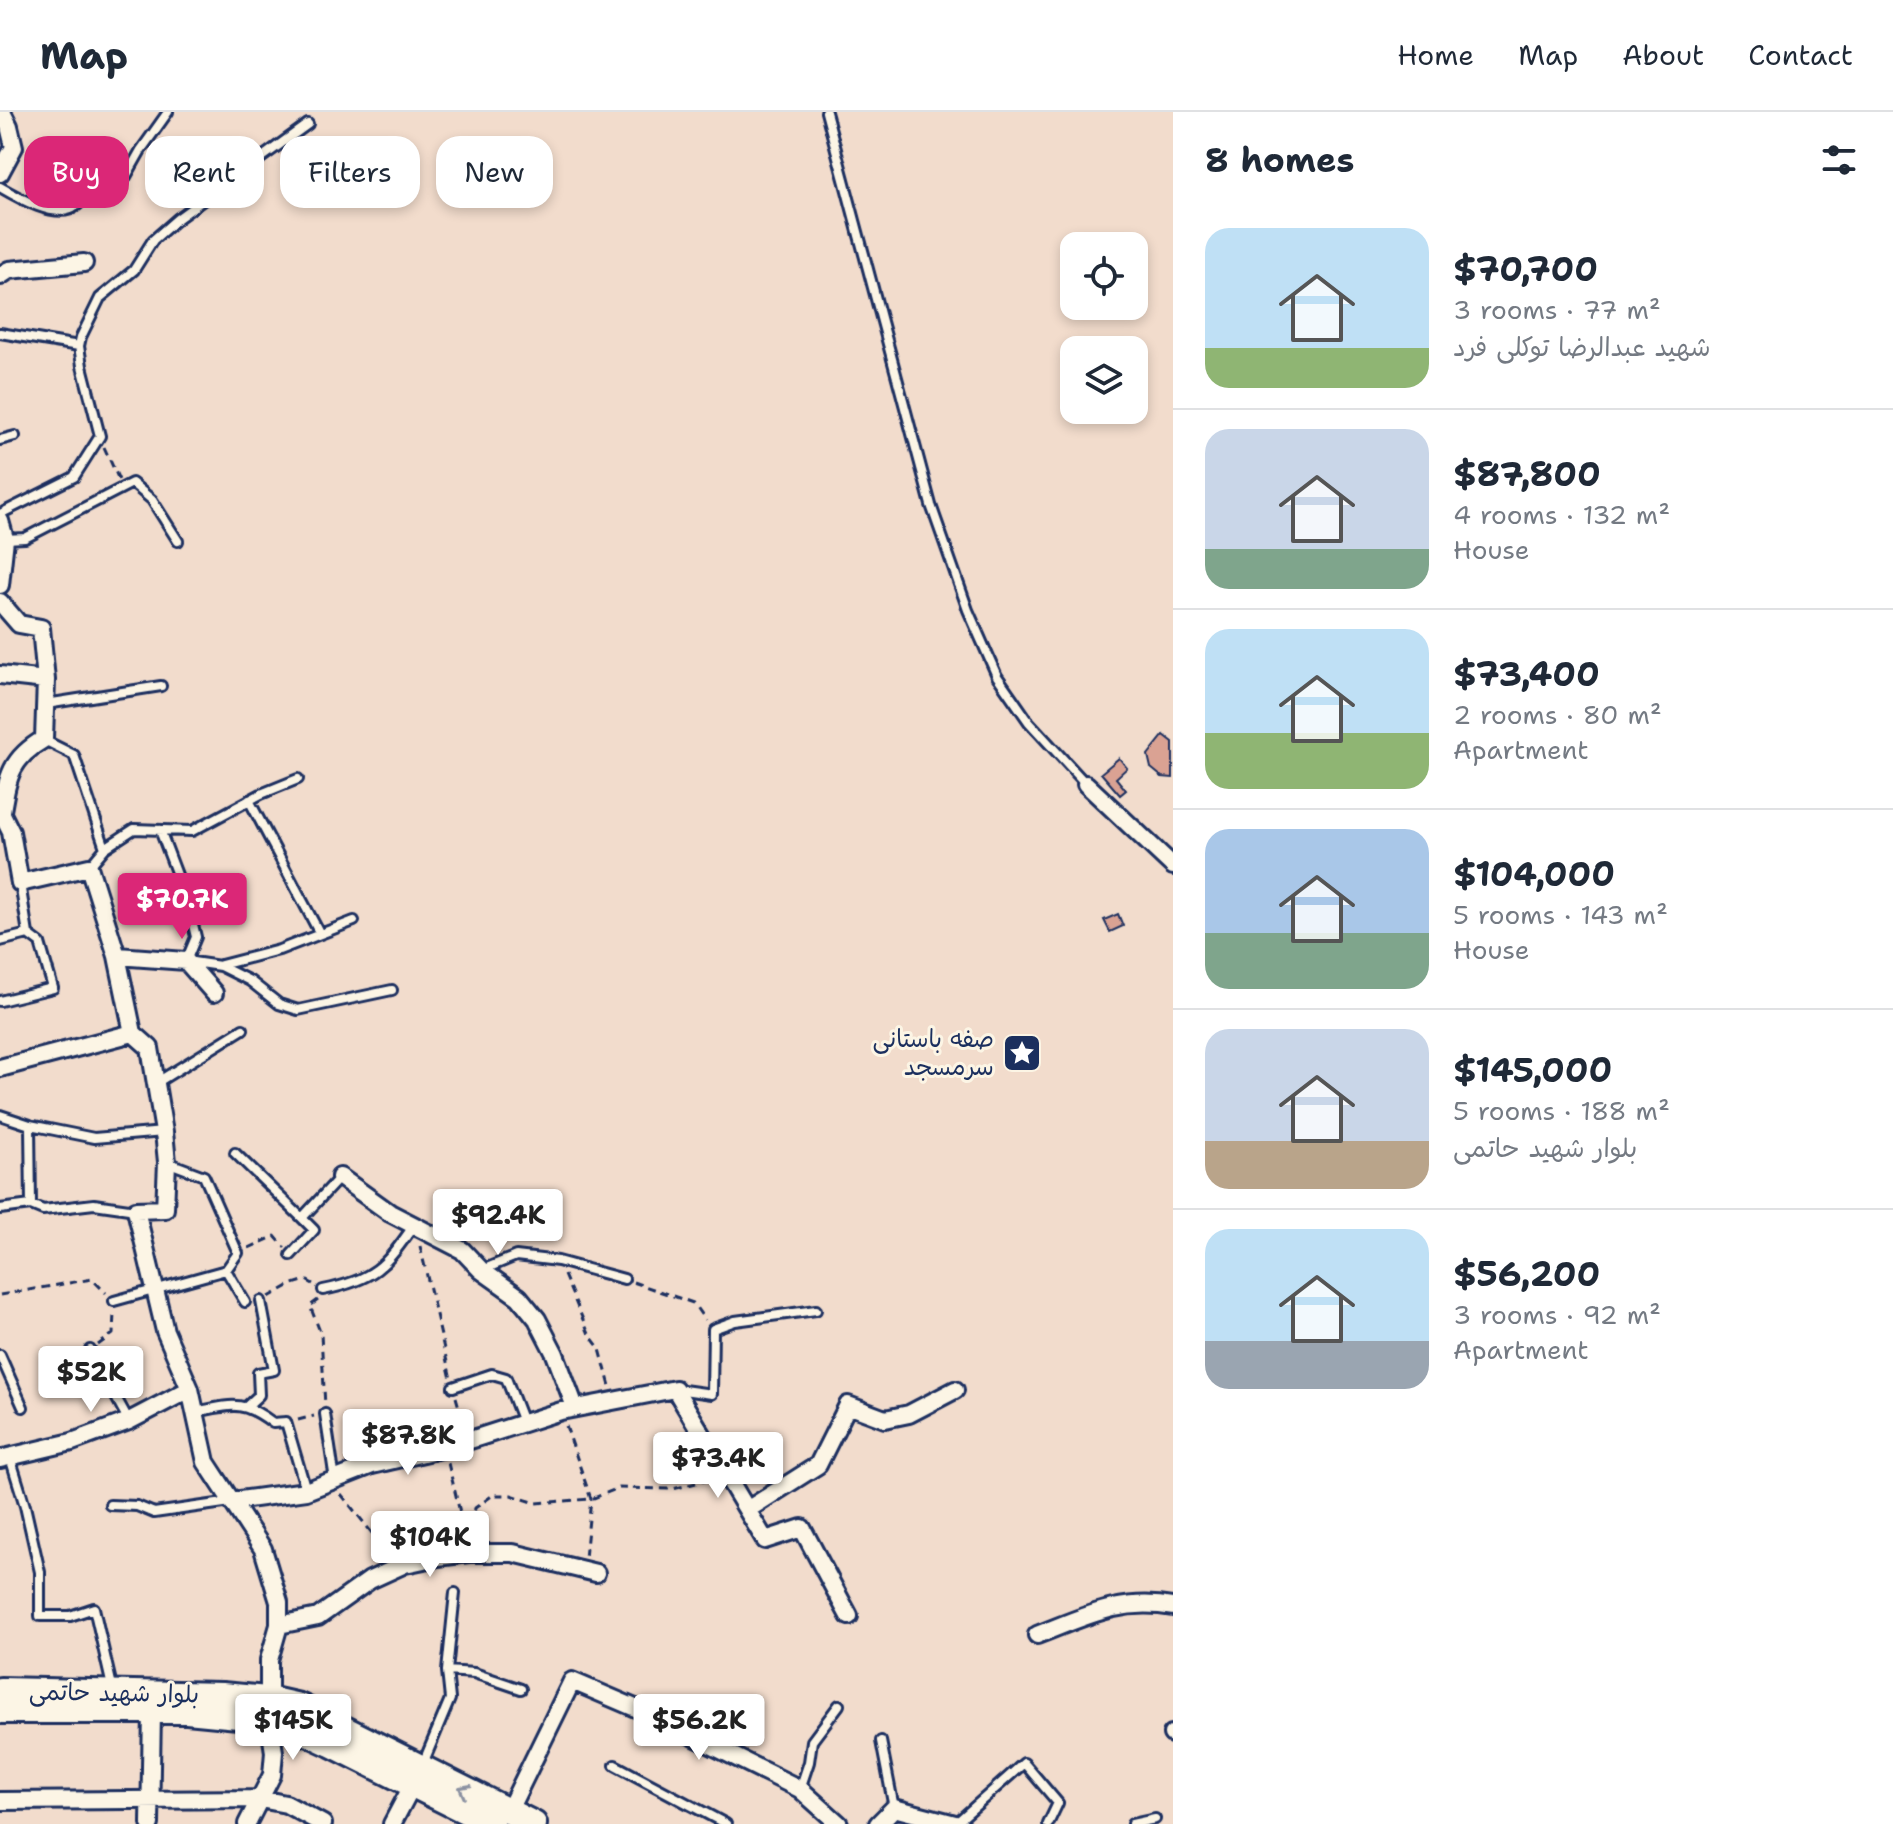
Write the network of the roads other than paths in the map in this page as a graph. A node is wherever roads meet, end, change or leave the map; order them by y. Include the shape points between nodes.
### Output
1 (2, 112) edge
2 (168, 112) edge
3 (826, 112) edge
4 (308, 124) dead end
5 (0, 173) edge
6 (0, 187) edge
7 (84, 263) dead end
8 (0, 276) edge
9 (0, 333) edge
10 (79, 346) junction
11 (15, 436) dead end
12 (0, 440) edge
13 (0, 514) edge
14 (0, 521) edge
15 (5, 539) junction
16 (178, 541) dead end
17 (0, 585) edge
18 (0, 602) edge
19 (0, 621) edge
20 (19, 624) junction
21 (0, 675) edge
22 (46, 680) junction
23 (161, 686) dead end
24 (45, 704) junction
25 (44, 739) junction
26 (298, 779) dead end
27 (1086, 784) joint
28 (249, 800) junction
29 (1, 810) edge
30 (160, 830) junction
31 (105, 848) junction
32 (1173, 866) edge
33 (89, 867) junction
34 (20, 883) junction
35 (354, 921) dead end
36 (28, 934) junction
37 (320, 934) junction
38 (0, 941) edge
39 (117, 956) junction
40 (186, 961) junction
41 (220, 966) junction
42 (392, 990) dead end
43 (214, 993) dead end
44 (0, 1001) edge
45 (243, 1029) dead end
46 (133, 1033) junction
47 (0, 1068) edge
48 (156, 1083) junction
49 (0, 1115) edge
50 (30, 1125) junction
51 (164, 1132) junction
52 (235, 1153) dead end
53 (167, 1162) junction
54 (340, 1177) joint
55 (31, 1205) junction
56 (0, 1209) edge
57 (136, 1210) junction
58 (302, 1218) junction
59 (414, 1225) junction
60 (291, 1255) road end
61 (226, 1270) junction
62 (481, 1270) junction
63 (624, 1279) road end
64 (155, 1290) junction
65 (323, 1290) road end
66 (114, 1301) road end
67 (261, 1301) road end
68 (245, 1302) dead end
69 (816, 1310) dead end
70 (90, 1350) road end
71 (0, 1355) edge
72 (453, 1387) road end
73 (190, 1389) junction
74 (675, 1389) junction
75 (955, 1390) dead end
76 (23, 1407) dead end
77 (246, 1407) junction
78 (568, 1409) junction
79 (195, 1412) junction
80 (325, 1414) road end
81 (129, 1421) junction
82 (523, 1422) junction
83 (5, 1457) edge
84 (335, 1480) junction
85 (306, 1491) junction
86 (233, 1501) junction
87 (110, 1505) dead end
88 (747, 1510) junction
89 (589, 1572) road end
90 (455, 1593) dead end
91 (1173, 1607) edge
92 (849, 1616) dead end
93 (279, 1625) junction
94 (1037, 1635) dead end
95 (447, 1671) junction
96 (521, 1689) dead end
97 (0, 1690) edge
98 (113, 1693) junction
99 (839, 1705) dead end
100 (269, 1709) junction
101 (0, 1711) edge
102 (152, 1712) junction
103 (881, 1741) dead end
104 (615, 1765) dead end
105 (417, 1777) junction
106 (800, 1789) junction
107 (150, 1798) junction
108 (260, 1799) junction
109 (0, 1801) edge
110 (894, 1808) junction
111 (707, 1814) junction
112 (500, 1817) edge
113 (1155, 1819) dead end
114 (150, 1824) edge
115 (247, 1824) edge
116 (323, 1824) edge
117 (392, 1824) edge
118 (534, 1824) edge
119 (702, 1824) edge
120 (726, 1824) edge
121 (839, 1824) edge
122 (878, 1824) edge
123 (955, 1824) edge
124 (1048, 1824) edge
125 (1132, 1824) edge

1 - 5 street via 14,147
2 - 6 lane via 124,180 106,190 88,191 75,208 62,211 27,203
3 - 27 lane via 931,505 968,610 997,676 1029,722
4 - 10 lane via 153,240 134,270 100,298
7 - 8 street via 9,270
9 - 10 lane
10 - 13 lane via 100,436 74,477
11 - 12 lane
14 - 15 street
15 - 16 lane via 25,538 132,483 152,500
15 - 17 street
18 - 20 street
19 - 20 street
20 - 22 street via 41,628
21 - 22 street
22 - 24 street
23 - 24 lane
24 - 25 street
25 - 29 street via 24,750 8,776
25 - 31 lane via 74,755
26 - 28 lane
27 - 32 street
28 - 30 lane via 192,831
28 - 37 lane
29 - 34 street via 11,832
30 - 31 lane via 134,829
30 - 40 lane via 196,937
31 - 33 lane
33 - 34 street
33 - 39 street
34 - 36 lane
35 - 37 lane
36 - 38 lane
36 - 44 lane via 40,943 53,988
37 - 41 lane
39 - 40 street
39 - 46 street
40 - 41 lane
40 - 43 street
41 - 42 lane via 279,1004 298,1010
45 - 48 lane
46 - 47 street
46 - 48 street via 150,1048
48 - 51 street
49 - 50 lane
50 - 51 lane via 94,1138
50 - 55 lane
51 - 53 street
52 - 58 lane
53 - 57 street via 165,1209
53 - 61 lane via 204,1176 238,1253
54 - 58 lane
54 - 59 street
55 - 56 lane
55 - 57 lane via 43,1210 94,1204
57 - 64 street
58 - 60 lane via 314,1230
59 - 62 street via 462,1250
59 - 65 lane via 376,1271 353,1284
61 - 64 lane
61 - 68 lane
62 - 63 lane via 516,1256
62 - 78 street via 519,1297 537,1319 555,1354
64 - 66 lane
64 - 73 street via 165,1331
67 - 77 lane via 274,1370 258,1373 259,1395
69 - 74 lane via 713,1329 712,1394
70 - 81 lane
71 - 76 lane
72 - 82 lane via 492,1374 506,1378
73 - 79 street
73 - 81 street
74 - 78 street
74 - 88 street
75 - 88 street via 909,1414 885,1419 848,1405 818,1465
77 - 79 lane
77 - 85 lane via 273,1423 286,1422
78 - 82 street
79 - 86 street via 206,1462
80 - 84 lane
81 - 83 street via 72,1442
82 - 84 street
83 - 98 lane via 40,1572 40,1616 70,1616 94,1608
84 - 85 street
85 - 86 street
86 - 87 lane via 154,1513
86 - 93 street via 263,1549 279,1602
88 - 92 street via 765,1540 802,1528
89 - 93 street via 513,1553 473,1553 405,1564 370,1580 318,1617
90 - 95 lane
91 - 94 street via 1130,1603
93 - 100 street via 269,1660
95 - 96 lane via 474,1673
95 - 105 lane via 450,1699
97 - 98 main road, بلوار شهید حاتمی
98 - 100 main road, بلوار شهید حاتمی via 164,1692
99 - 106 lane via 812,1741
100 - 102 main road, بلوار شهید حاتمی
100 - 105 main road, بلوار شهید حاتمی via 299,1706
100 - 108 street via 272,1775
101 - 102 main road, بلوار شهید حاتمی
102 - 107 street
103 - 110 lane
104 - 111 lane
105 - 112 main road, بلوار شهید حاتمی
105 - 117 street
106 - 112 street via 572,1681
106 - 121 street
107 - 108 street
107 - 109 street
107 - 114 street
108 - 115 street
108 - 116 street via 286,1804
110 - 122 street
110 - 123 street
111 - 119 lane
111 - 120 lane
112 - 118 main road, بلوار شهید حاتمی
113 - 125 lane
123 - 124 lane via 1024,1763 1058,1803

